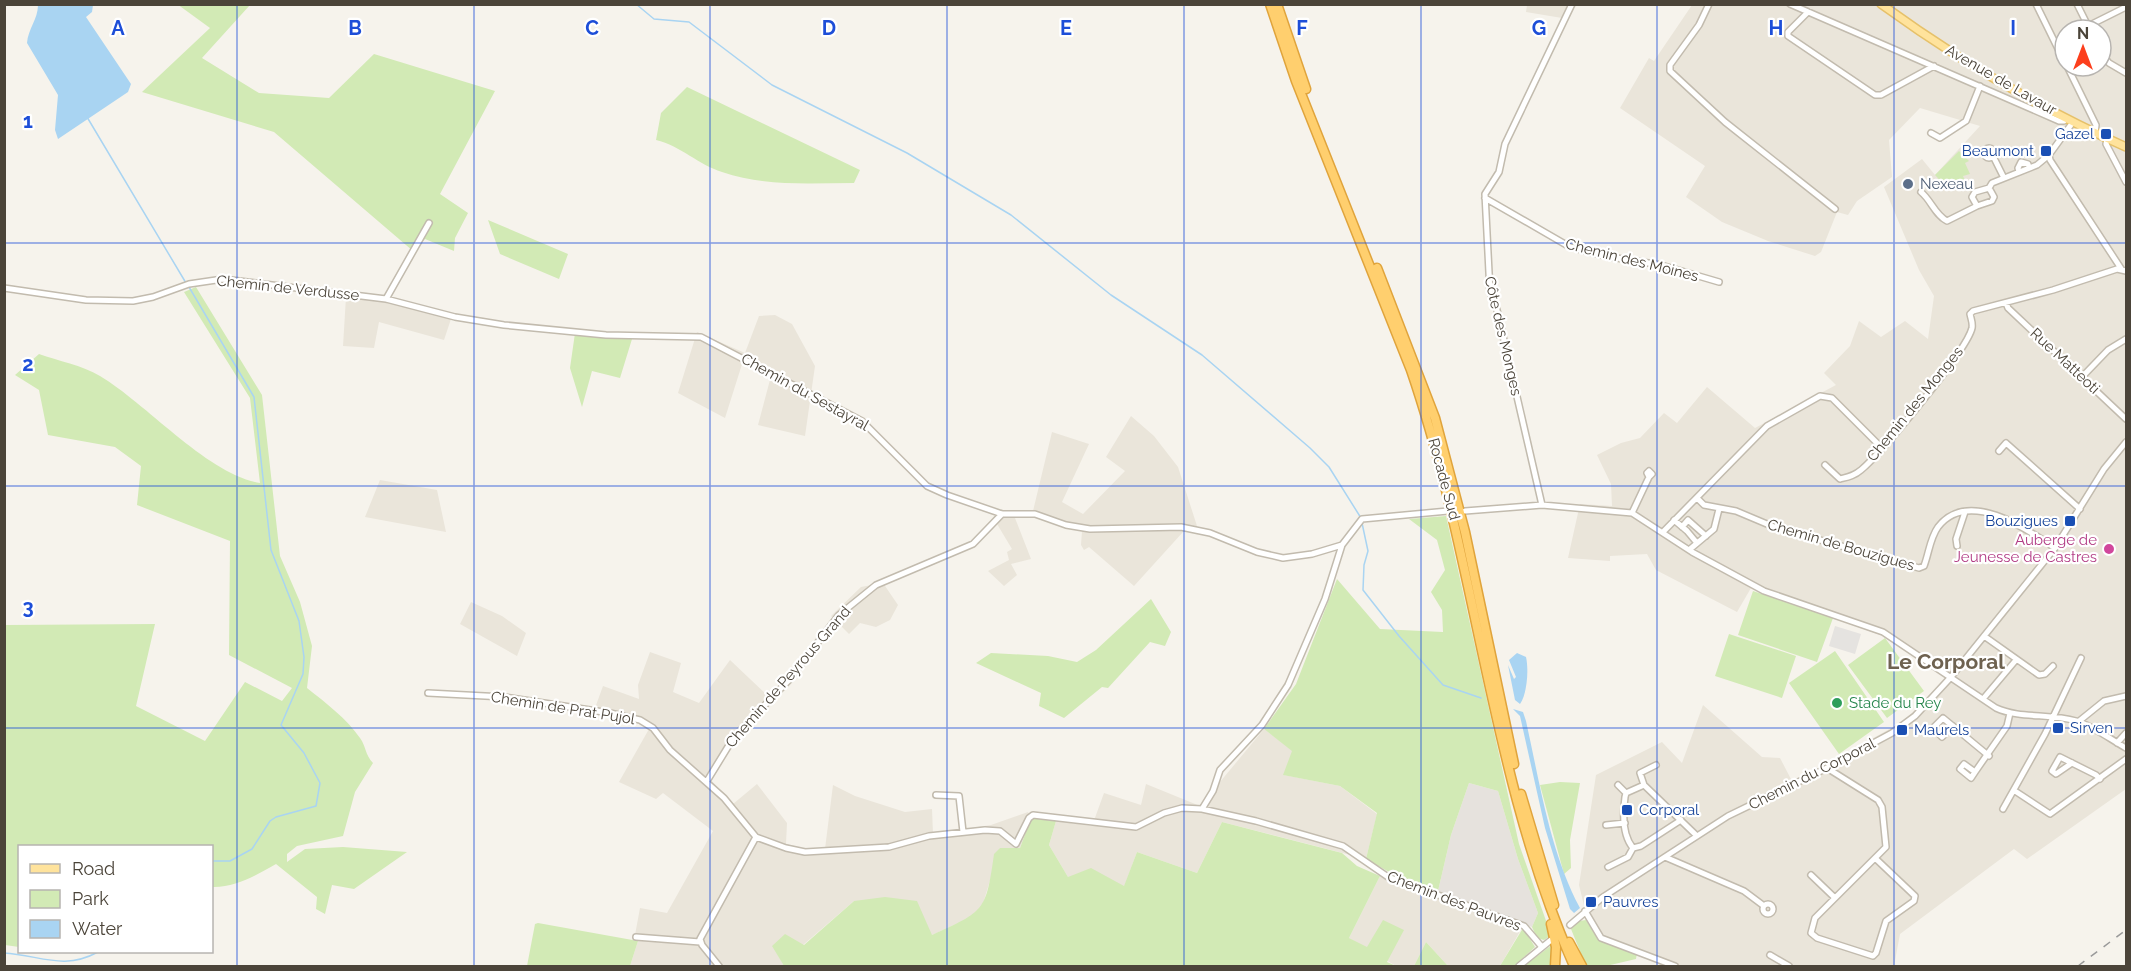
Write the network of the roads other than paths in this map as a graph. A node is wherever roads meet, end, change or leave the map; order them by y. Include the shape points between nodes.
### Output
1 (1270, 4) edge
2 (1277, 4) edge
3 (1572, 4) edge
4 (1709, 4) edge
5 (1790, 4) edge
6 (1881, 4) edge
7 (2036, 4) edge
8 (2077, 4) edge
9 (2124, 8) dead end
10 (1808, 12) junction
11 (2084, 18) edge
12 (2106, 18) edge
13 (2053, 38) edge
14 (2113, 65) edge
15 (1934, 66) junction
16 (2127, 73) edge
17 (2073, 78) edge
18 (1980, 86) junction
19 (2069, 120) junction
20 (1931, 133) dead end
21 (2095, 133) junction
22 (2107, 139) junction
23 (2127, 147) edge
24 (2049, 155) junction
25 (1993, 156) dead end
26 (2004, 178) junction
27 (2127, 182) edge
28 (1989, 188) junction
29 (1921, 192) dead end
30 (1485, 198) junction
31 (1977, 206) junction
32 (1835, 209) dead end
33 (429, 223) dead end
34 (2124, 271) edge
35 (1719, 282) dead end
36 (4, 288) edge
37 (386, 299) junction
38 (2006, 303) junction
39 (1963, 312) dead end
40 (1970, 314) junction
41 (2127, 339) edge
42 (2082, 377) junction
43 (2127, 419) edge
44 (2127, 442) edge
45 (1882, 448) junction
46 (1999, 451) dead end
47 (1825, 465) dead end
48 (1649, 477) dead end
49 (1698, 499) junction
50 (1542, 506) junction
51 (1719, 508) junction
52 (2080, 509) junction
53 (1465, 511) dead end
54 (1448, 512) dead end
55 (1965, 512) junction
56 (1632, 513) junction
57 (1002, 514) junction
58 (1674, 520) junction
59 (1682, 526) junction
60 (1663, 532) junction
61 (1706, 536) junction
62 (1697, 543) junction
63 (1342, 545) junction
64 (1957, 546) dead end
65 (2055, 548) junction
66 (1689, 550) junction
67 (1984, 636) junction
68 (2081, 658) dead end
69 (2016, 660) junction
70 (2053, 666) dead end
71 (1951, 677) junction
72 (428, 693) dead end
73 (2127, 696) edge
74 (1983, 699) junction
75 (2010, 714) junction
76 (2054, 717) junction
77 (2078, 722) junction
78 (1953, 726) dead end
79 (2127, 733) edge
80 (2117, 743) junction
81 (2127, 748) edge
82 (1989, 756) junction
83 (2127, 759) edge
84 (2072, 763) dead end
85 (1656, 765) dead end
86 (1637, 766) dead end
87 (1827, 768) junction
88 (1640, 772) junction
89 (1976, 772) dead end
90 (2100, 779) junction
91 (707, 781) junction
92 (1618, 785) dead end
93 (1644, 786) junction
94 (2014, 791) junction
95 (1626, 793) junction
96 (936, 795) dead end
97 (1202, 809) junction
98 (2003, 809) dead end
99 (1681, 820) junction
100 (1625, 823) junction
101 (1606, 825) dead end
102 (1688, 828) junction
103 (963, 832) junction
104 (1697, 836) junction
105 (756, 837) junction
106 (1687, 842) junction
107 (1632, 848) junction
108 (1665, 857) junction
109 (1875, 858) junction
110 (1608, 867) dead end
111 (1810, 875) dead end
112 (1538, 878) junction
113 (1834, 898) junction
114 (1764, 906) dead end
115 (1585, 912) junction
116 (1570, 925) dead end
117 (636, 938) dead end
118 (1551, 940) dead end
119 (700, 942) junction
120 (1542, 947) junction
121 (1770, 955) dead end
122 (719, 966) edge
123 (1519, 966) edge
124 (1555, 966) edge
125 (1574, 966) edge
126 (1581, 966) edge
127 (1675, 966) edge
128 (1789, 966) edge

1 - 112 highway, Rocade Sud via 1296,81 1428,418 1458,533 1521,820
2 - 126 highway, Rocade Sud via 1302,81 1436,418 1465,532 1520,791 1544,876
3 - 30 street
4 - 32 street via 1670,65 1670,71 1725,122
5 - 10 street
6 - 19 main road, Avenue de Lavaur via 1991,76
7 - 13 street
8 - 11 street
9 - 12 street
10 - 15 street
10 - 15 street via 1788,36 1875,95
14 - 16 street
15 - 18 street
17 - 21 street via 2096,125
18 - 19 street via 2059,120
18 - 20 street via 1966,121 1940,138
19 - 21 main road, Avenue de Lavaur
19 - 24 street
21 - 22 main road, Avenue de Lavaur
22 - 23 main road, Avenue de Lavaur
22 - 27 street via 2106,144
24 - 26 street via 2030,168 2021,162 2019,172
24 - 34 street
25 - 26 street
26 - 28 street
28 - 31 street via 1973,194
28 - 31 street via 1992,201
29 - 31 street via 1943,220
30 - 35 street, Chemin des Moines via 1570,246
30 - 50 street, Côte des Monges via 1490,292
33 - 37 street
34 - 38 street
36 - 37 street, Chemin de Verdusse via 117,301 143,300 187,285 223,279
37 - 57 street, Chemin du Sestayral via 504,325 606,335 701,337 862,422 935,491
38 - 40 street
38 - 42 street, Rue Matteoti
39 - 40 street
40 - 45 street, Chemin des Monges via 1972,327 1963,345
41 - 42 street via 2108,350
42 - 43 street, Rue Matteoti
44 - 52 street, Chemin du Corporal via 2104,469
45 - 47 street, Chemin des Monges via 1853,477 1838,478
45 - 49 street via 1832,398 1820,396 1767,426
46 - 52 street via 2006,443
48 - 56 street
49 - 51 street, Chemin de Bouzigues via 1704,505
49 - 58 street
50 - 53 street
50 - 56 street
51 - 55 street, Chemin de Bouzigues via 1921,568 1938,527 1950,516
51 - 61 street via 1715,526
52 - 65 street, Chemin du Corporal
54 - 63 street via 1361,519
55 - 64 street
55 - 65 street via 2006,519
56 - 60 street
57 - 63 street, Chemin du Sestayral via 1035,514 1090,529 1181,527 1283,558
57 - 91 street, Chemin de Peyrous Grand via 973,544 876,585 839,615 788,681 734,737
58 - 59 street
58 - 60 street
59 - 61 street via 1688,520
59 - 62 street
60 - 66 street
61 - 62 street
62 - 66 street
63 - 97 street via 1336,570 1288,686 1262,725 1221,770
65 - 67 street, Chemin du Corporal
66 - 71 street via 1774,596 1883,632
67 - 69 street
67 - 71 street, Chemin du Corporal
68 - 76 street
69 - 70 street via 2039,675
69 - 74 street
71 - 74 street
71 - 87 street, Chemin du Corporal via 1908,721
72 - 91 street, Chemin de Prat Pujol via 504,697 634,718 653,728 670,750
73 - 77 street via 2104,701
74 - 75 street
75 - 76 street
75 - 82 street
76 - 77 street
76 - 94 street
77 - 80 street
78 - 82 street
79 - 80 street
80 - 81 street
82 - 89 street
83 - 90 street
84 - 90 street
85 - 88 street
86 - 88 street
87 - 104 street, Chemin du Corporal via 1728,816
87 - 109 street via 1878,800 1882,807 1886,847
88 - 93 street
90 - 94 street via 2050,814
91 - 105 street, Chemin de Prat Pujol
92 - 95 street
93 - 95 street
93 - 99 street
94 - 98 street
95 - 100 street
96 - 103 street via 959,796
97 - 103 street, Chemin des Pauvres via 1182,808 1136,827 1033,815 1016,844 998,831
97 - 120 street, Chemin des Pauvres via 1343,846 1388,877 1524,926
99 - 102 street
99 - 107 street
100 - 101 street
100 - 107 street
102 - 104 street
102 - 106 street
103 - 105 street, Chemin des Pauvres via 889,847 815,852 786,848
104 - 106 street, Chemin du Corporal
105 - 119 street
106 - 108 street, Chemin du Corporal
107 - 110 street via 1628,857
108 - 114 street via 1744,891
108 - 115 street, Chemin du Corporal
109 - 113 street
109 - 113 street via 1915,896 1914,902 1886,921 1873,956 1811,933 1815,918
111 - 113 street
112 - 124 highway via 1554,936
112 - 125 highway, Rocade Sud
115 - 116 street, Chemin du Corporal
115 - 127 street via 1601,938
117 - 119 street
118 - 120 street
119 - 122 street
120 - 123 street
121 - 128 street

